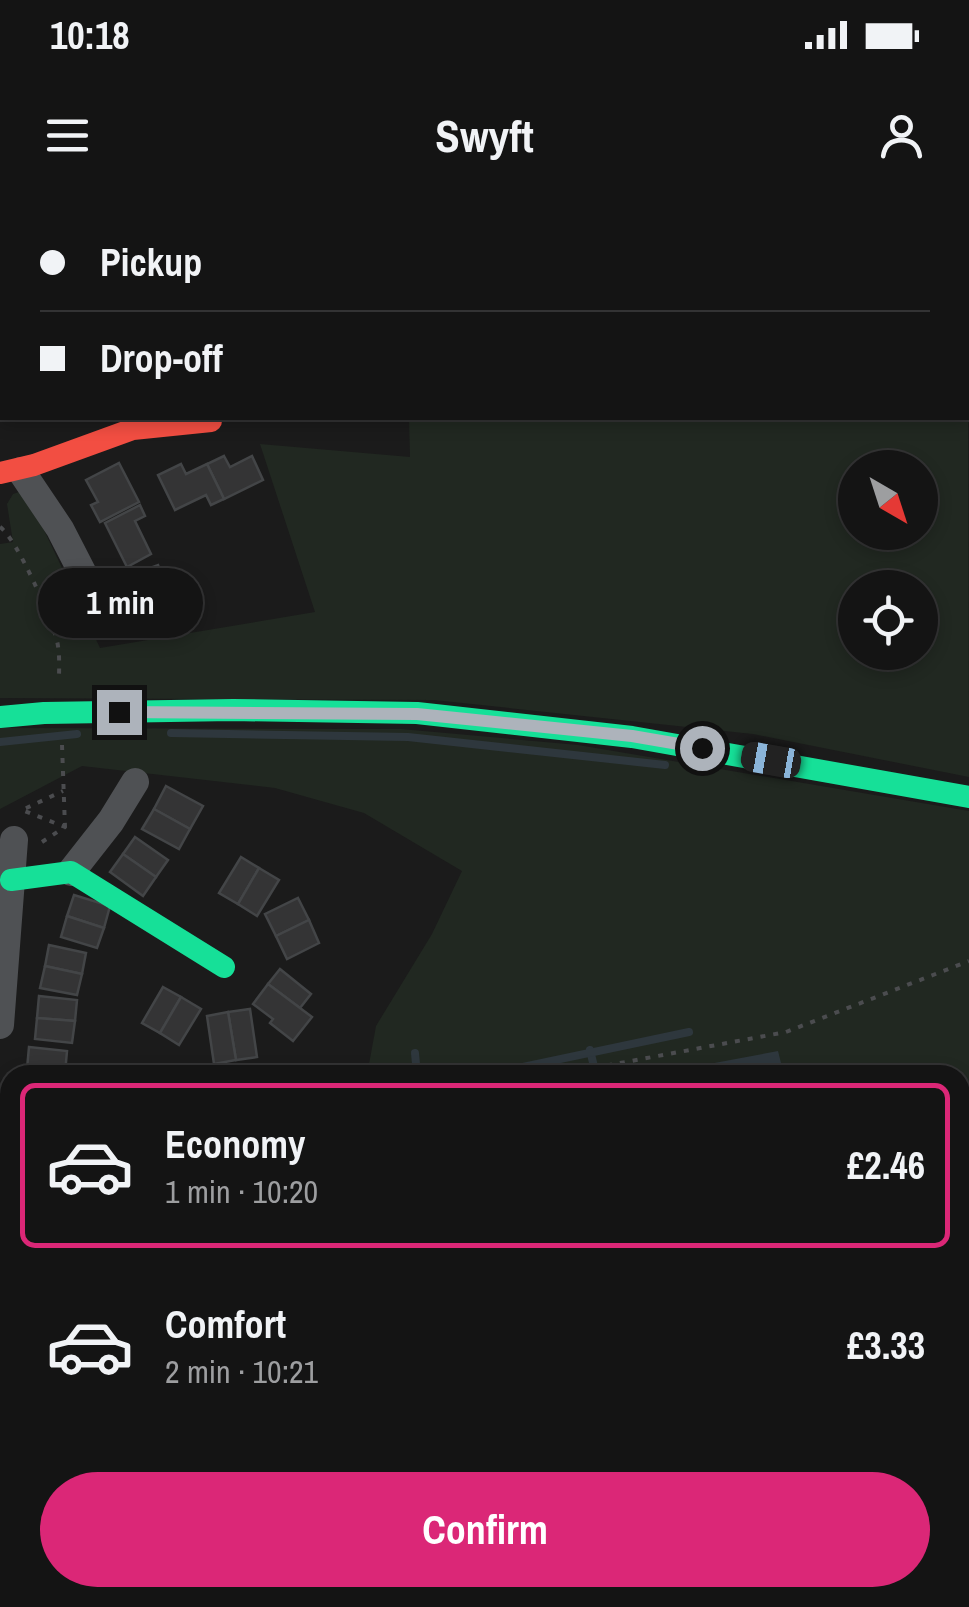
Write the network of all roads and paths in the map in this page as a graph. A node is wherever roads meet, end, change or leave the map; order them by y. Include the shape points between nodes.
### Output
1 (211, 420) edge
2 (11, 472) edge
3 (0, 527) edge
4 (96, 599) dead end
5 (58, 642) dead end
6 (0, 717) edge
7 (136, 782) dead end
8 (969, 797) edge
9 (65, 827) junction
10 (14, 846) joint
11 (71, 872) junction
12 (12, 880) junction
13 (969, 961) edge
14 (224, 966) dead end
15 (0, 1024) edge
16 (610, 1065) edge

1 - 2 main road via 134,429
2 - 4 street via 60,529
3 - 5 path via 26,565
6 - 8 main road via 232,710 417,714 632,736
7 - 11 street
9 - 9 path via 36,816 22,810 63,791
9 - 10 path via 26,852
10 - 12 street
11 - 12 main road
11 - 14 main road
12 - 15 street
13 - 16 path via 786,1032

